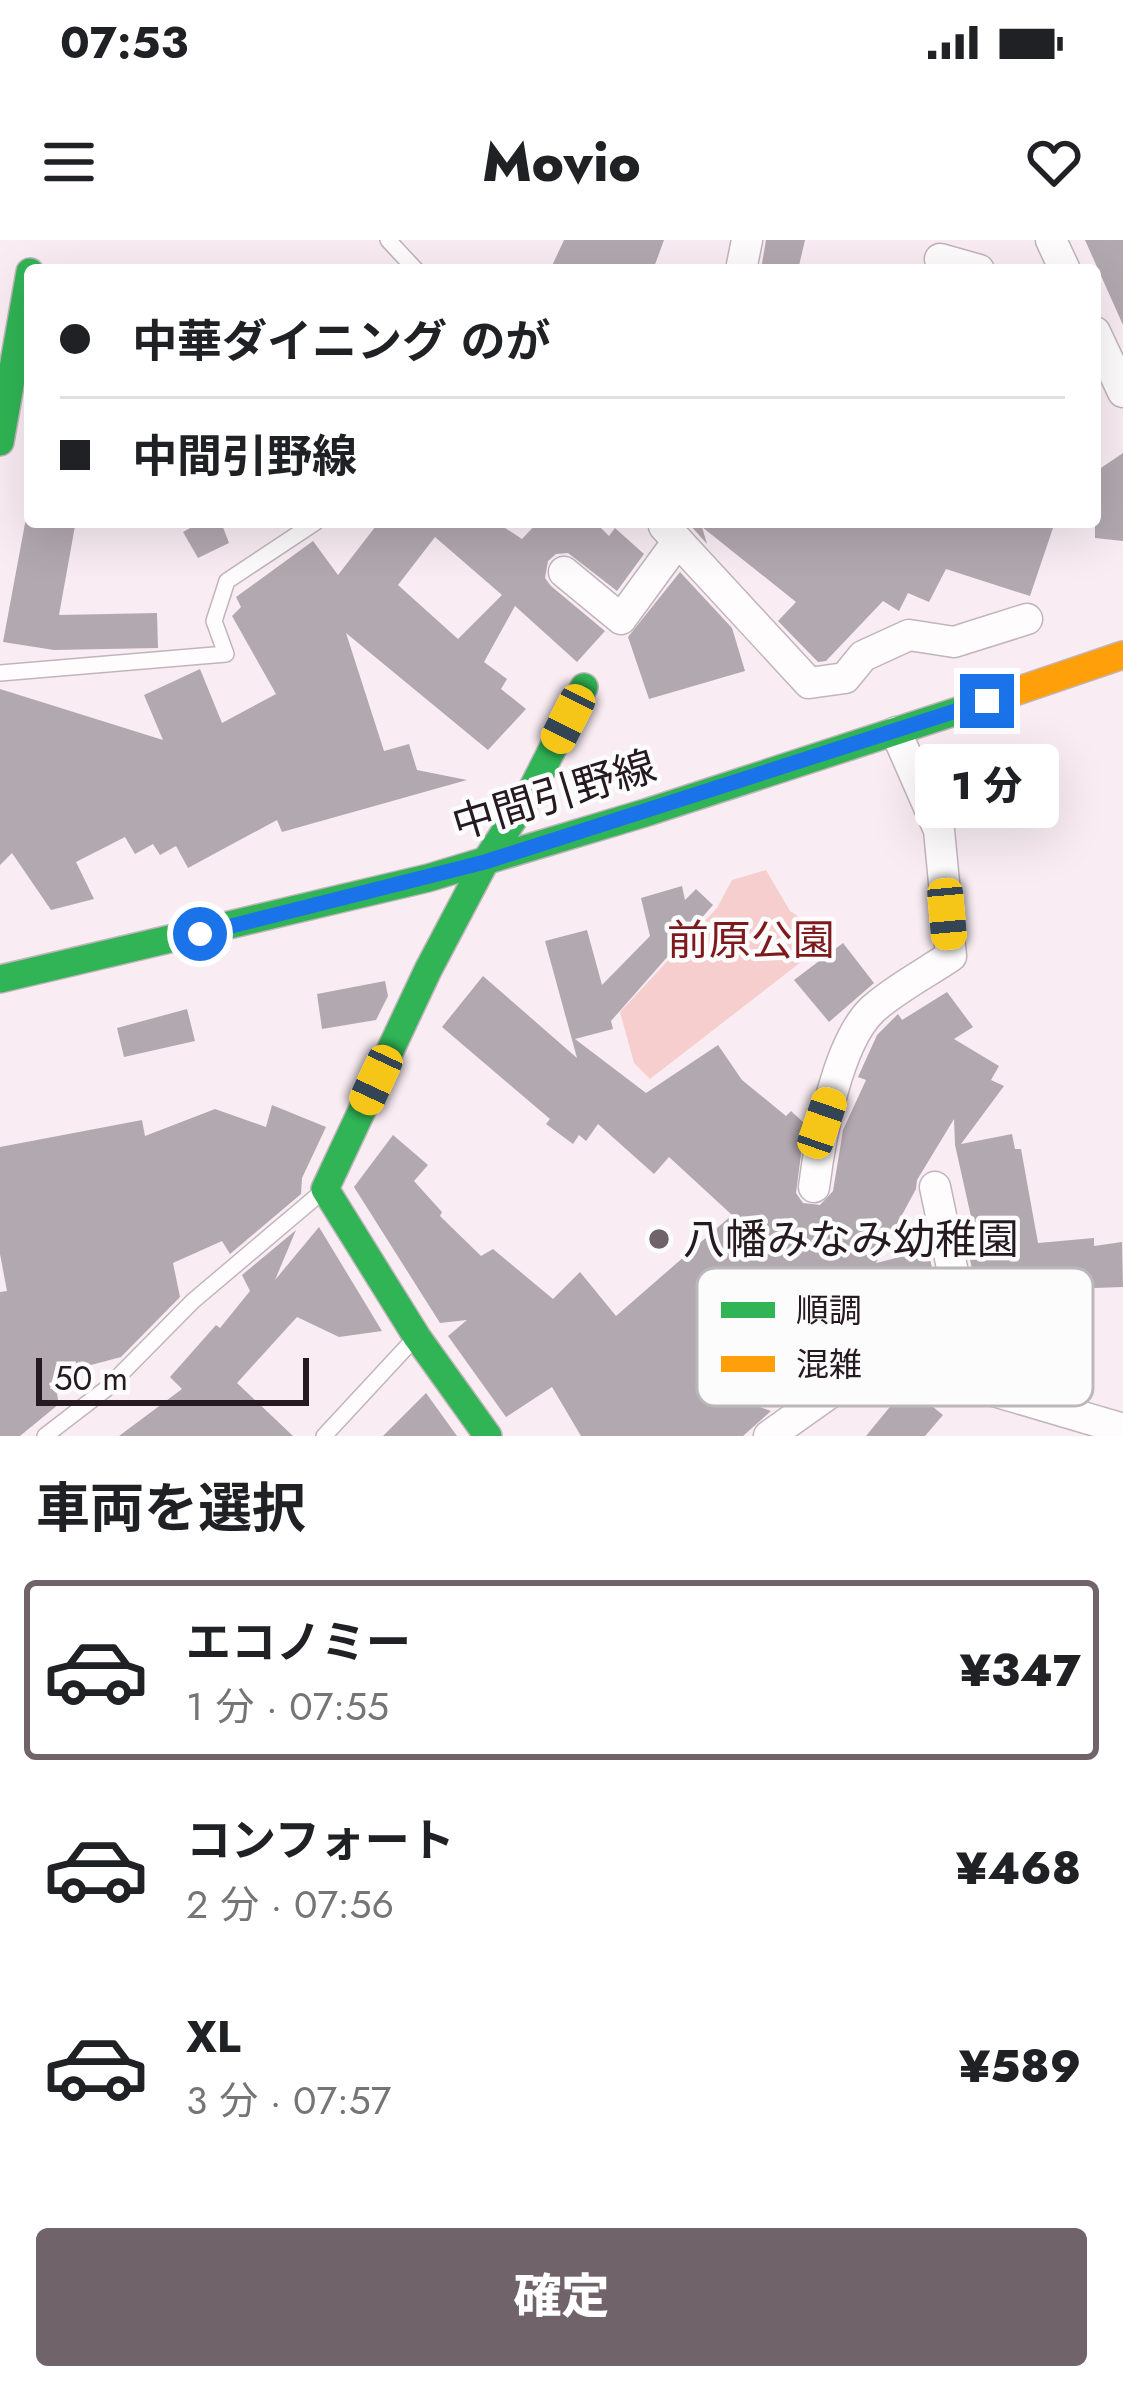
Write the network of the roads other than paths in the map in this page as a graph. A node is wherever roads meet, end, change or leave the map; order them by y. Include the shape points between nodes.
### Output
1 (388, 240) edge
2 (940, 259) dead end
3 (410, 264) edge
4 (958, 264) edge
5 (22, 280) edge
6 (1101, 345) edge
7 (1123, 392) edge
8 (0, 442) edge
9 (307, 528) edge
10 (667, 528) edge
11 (564, 572) dead end
12 (1027, 619) dead end
13 (1123, 655) edge
14 (0, 673) edge
15 (584, 687) dead end
16 (896, 732) junction
17 (485, 862) junction
18 (0, 979) edge
19 (814, 1187) dead end
20 (935, 1187) dead end
21 (325, 1189) junction
22 (952, 1268) edge
23 (416, 1337) junction
24 (812, 1406) edge
25 (1042, 1406) edge
26 (1123, 1430) edge
27 (46, 1436) edge
28 (324, 1436) edge
29 (488, 1436) edge
30 (770, 1436) edge

1 - 3 lane
2 - 4 street
5 - 8 main road
6 - 7 street
9 - 14 lane via 227,580 214,621 226,654
10 - 11 street via 621,619
10 - 12 street via 809,683 845,678 863,656 909,635 954,642
13 - 16 main road, 中間引野線
15 - 17 main road
16 - 17 main road, 中間引野線
16 - 19 street via 939,830 951,956 870,1011 822,1123
17 - 18 main road, 中間引野線
17 - 21 main road
20 - 22 street
21 - 23 main road
21 - 27 lane
23 - 28 lane
23 - 29 main road
24 - 30 street
25 - 26 street

